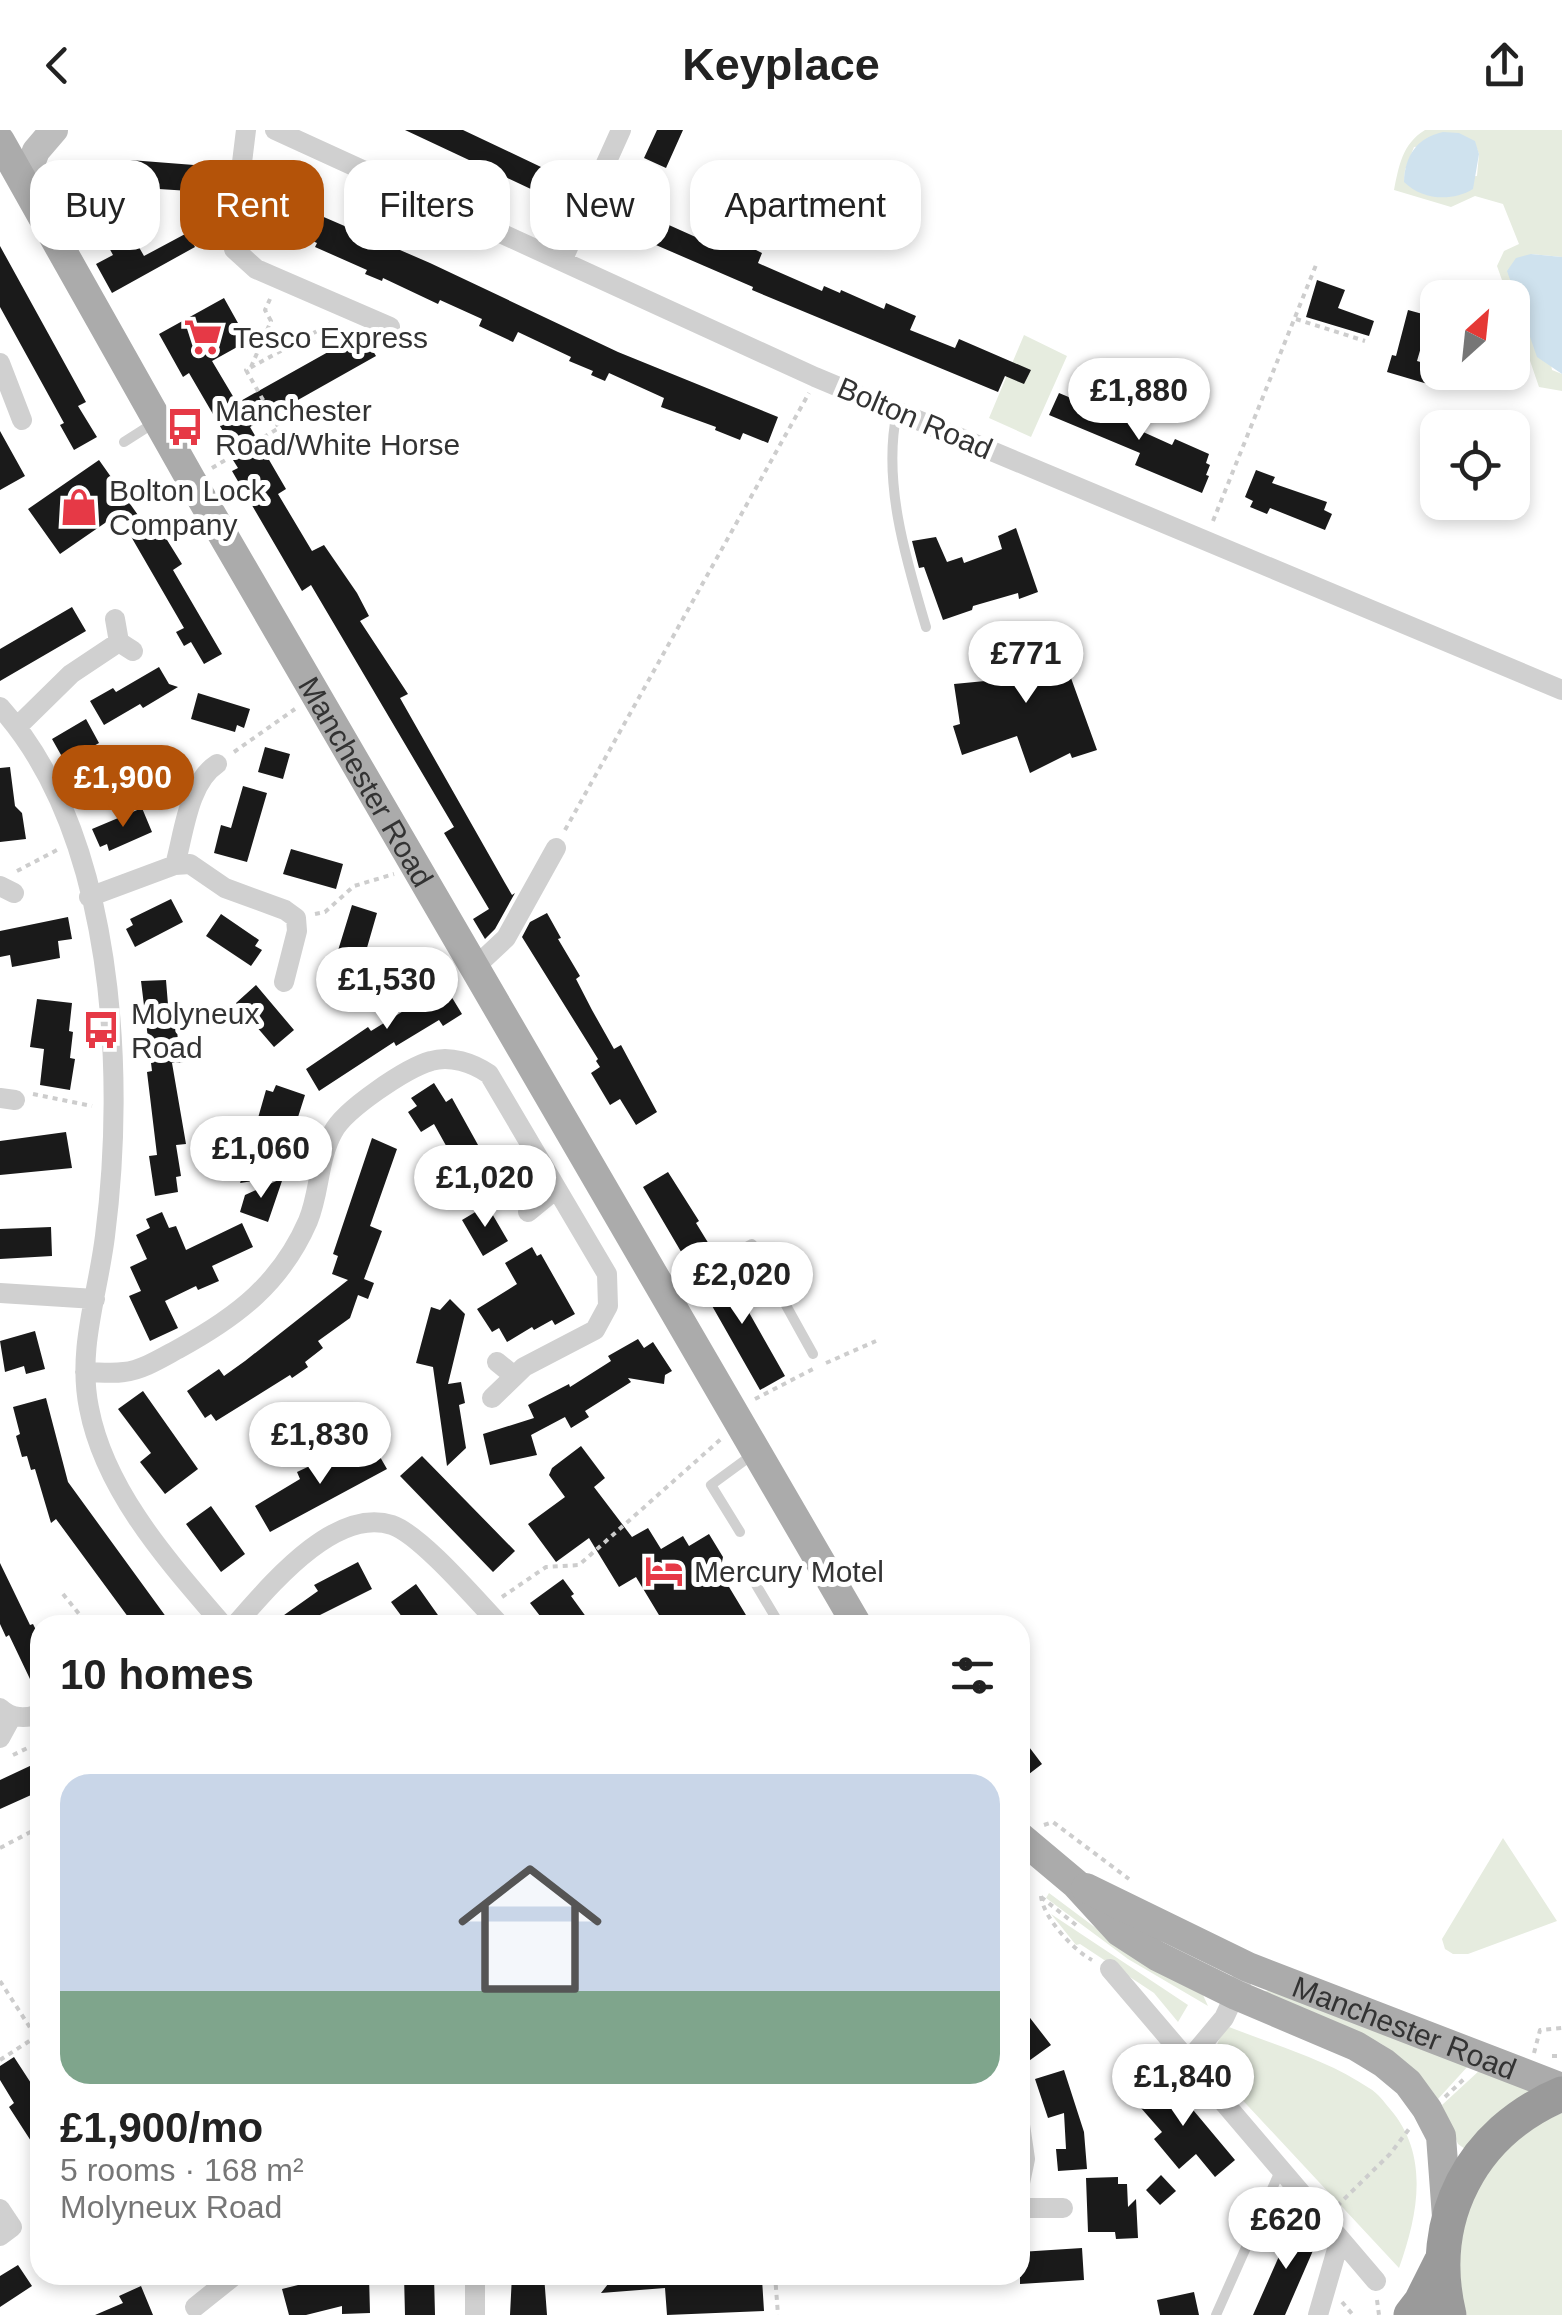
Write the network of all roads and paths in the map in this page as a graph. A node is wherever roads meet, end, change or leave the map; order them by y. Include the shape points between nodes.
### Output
1 (54, 130) edge
2 (246, 130) edge
3 (276, 130) edge
4 (621, 130) edge
5 (0, 141) edge
6 (24, 182) junction
7 (562, 260) junction
8 (1316, 265) dead end
9 (288, 289) junction
10 (353, 310) junction
11 (1296, 319) junction
12 (390, 327) dead end
13 (1365, 341) dead end
14 (0, 363) edge
15 (251, 368) junction
16 (815, 376) junction
17 (23, 409) dead end
18 (897, 411) junction
19 (158, 421) junction
20 (124, 442) dead end
21 (191, 480) junction
22 (1205, 540) junction
23 (115, 619) dead end
24 (926, 626) dead end
25 (1562, 690) edge
26 (317, 694) junction
27 (0, 708) edge
28 (17, 726) junction
29 (217, 764) joint
30 (74, 841) junction
31 (556, 848) joint
32 (175, 865) junction
33 (418, 868) junction
34 (10, 883) edge
35 (89, 897) junction
36 (296, 918) junction
37 (475, 966) junction
38 (284, 982) dead end
39 (7, 1099) edge
40 (114, 1110) junction
41 (556, 1189) junction
42 (528, 1212) dead end
43 (0, 1292) edge
44 (664, 1292) junction
45 (95, 1299) junction
46 (876, 1341) dead end
47 (812, 1354) dead end
48 (85, 1372) junction
49 (492, 1398) dead end
50 (736, 1417) junction
51 (757, 1452) junction
52 (740, 1532) dead end
53 (749, 1574) dead end
54 (62, 1594) dead end
55 (485, 1608) junction
56 (80, 1615) edge
57 (214, 1615) edge
58 (244, 1615) edge
59 (491, 1615) edge
60 (774, 1615) edge
61 (851, 1615) edge
62 (6, 1712) edge
63 (30, 1717) edge
64 (0, 1738) edge
65 (30, 1746) edge
66 (0, 1760) edge
67 (1030, 1831) edge
68 (30, 1832) edge
69 (1030, 1834) edge
70 (0, 1848) edge
71 (1065, 1875) junction
72 (1130, 1880) dead end
73 (1041, 1896) junction
74 (1086, 1932) dead end
75 (1110, 1969) joint
76 (0, 1981) edge
77 (1242, 1981) junction
78 (30, 2027) edge
79 (1562, 2028) edge
80 (30, 2040) edge
81 (1519, 2048) dead end
82 (1550, 2056) dead end
83 (1562, 2056) edge
84 (1480, 2057) junction
85 (0, 2060) edge
86 (1188, 2060) junction
87 (1562, 2091) edge
88 (1419, 2118) junction
89 (1418, 2143) dead end
90 (1280, 2170) junction
91 (0, 2208) edge
92 (1030, 2208) edge
93 (1063, 2208) dead end
94 (1323, 2220) junction
95 (1447, 2225) junction
96 (0, 2236) edge
97 (1340, 2240) junction
98 (1441, 2262) junction
99 (1376, 2281) dead end
100 (221, 2285) edge
101 (474, 2285) edge
102 (776, 2285) edge
103 (193, 2306) edge
104 (475, 2315) edge
105 (778, 2315) edge
106 (1216, 2315) edge
107 (1318, 2315) edge
108 (1410, 2315) edge
109 (1449, 2315) edge

1 - 6 street via 36,151
2 - 9 street via 229,234 244,262
3 - 7 street, Bolton Road
4 - 7 street
5 - 6 main road, Manchester Road
6 - 19 main road, Manchester Road
7 - 16 street, Bolton Road
8 - 11 path
9 - 10 street
9 - 15 path via 265,310 271,321
10 - 12 street
10 - 15 path
11 - 13 path
11 - 22 path
14 - 17 street
15 - 21 path via 246,370 279,428
16 - 18 street, Bolton Road
16 - 31 path
18 - 22 street, Bolton Road
18 - 24 lane via 890,443 894,481
19 - 20 lane
19 - 21 main road, Manchester Road
21 - 26 main road, Manchester Road
22 - 25 street, Bolton Road
23 - 28 street via 126,647 71,674
26 - 29 path
26 - 33 main road, Manchester Road
27 - 28 street
28 - 30 street via 54,788
29 - 32 street via 196,788
30 - 34 path
30 - 35 street
31 - 37 street via 506,938
32 - 35 street
32 - 36 street via 190,864 226,888
33 - 36 path via 354,886 325,912
33 - 37 main road, Manchester Road
35 - 40 street via 108,981
36 - 38 street
37 - 44 main road, Manchester Road
39 - 40 path via 27,1093
40 - 45 street
41 - 42 street
41 - 48 street via 489,1074 462,1062 430,1061 340,1120 326,1147 306,1226 280,1269 245,1307 150,1363 124,1372
41 - 49 street via 606,1274 608,1306 594,1330 505,1369
43 - 45 street
44 - 47 lane via 752,1244
44 - 50 main road, Manchester Road
45 - 48 street
46 - 50 path via 804,1372
48 - 57 street via 108,1468
50 - 51 main road, Manchester Road
50 - 55 path via 579,1565 546,1567
51 - 52 lane via 711,1485
51 - 61 main road, Manchester Road
53 - 60 lane
54 - 56 path
55 - 58 street via 410,1535 391,1524 368,1524 320,1542
55 - 59 street
62 - 63 street
62 - 64 street
65 - 66 path
67 - 72 path via 1053,1822
68 - 70 path
69 - 71 main road, Manchester Road
71 - 73 path
71 - 77 main road, Manchester Road via 1131,1908
73 - 74 path
73 - 75 path via 1042,1907 1081,1954
75 - 86 street
76 - 78 path
77 - 84 main road, Manchester Road
77 - 86 street via 1212,2034
77 - 88 main road, Manchester Road via 1384,2062 1408,2083
79 - 81 path via 1540,2030 1534,2054
80 - 85 path
82 - 83 path
84 - 87 main road, Manchester Road
84 - 88 path
86 - 90 street
87 - 95 highway via 1505,2127 1481,2152
88 - 89 path
88 - 94 path
88 - 95 main road, Manchester Road via 1441,2136
90 - 94 street
90 - 106 lane
91 - 96 street via 12,2227
92 - 93 street
94 - 97 street
95 - 98 highway
97 - 99 street
97 - 107 street
98 - 108 highway
98 - 109 highway
100 - 103 street
101 - 104 street
102 - 105 path

